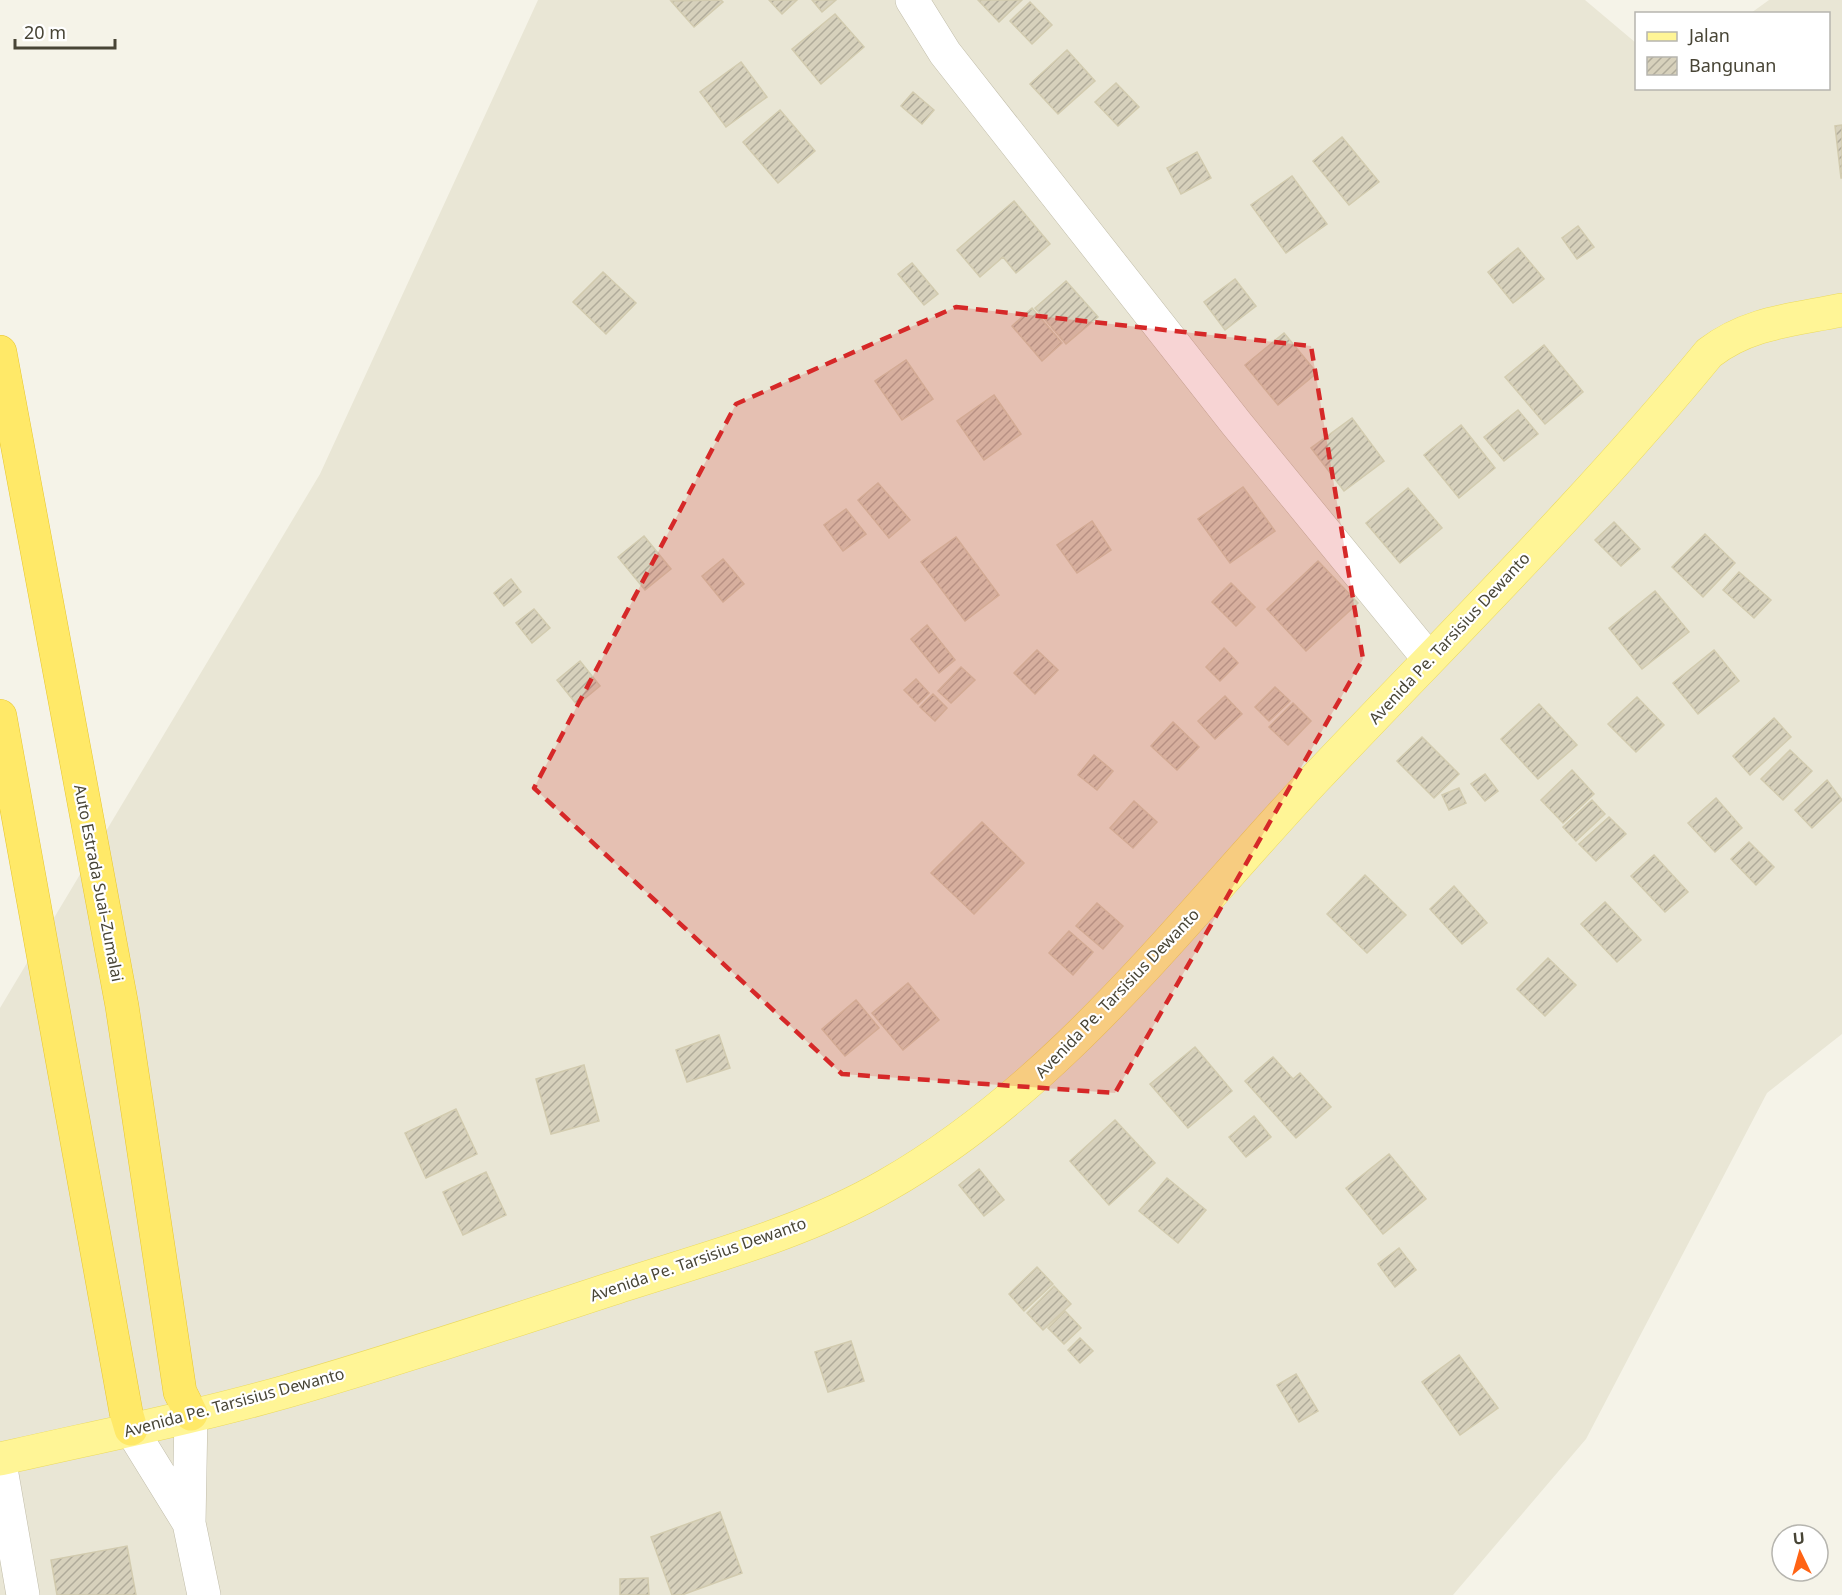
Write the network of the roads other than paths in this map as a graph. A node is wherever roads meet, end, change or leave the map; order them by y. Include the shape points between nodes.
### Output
1 (912, 0) edge
2 (1829, 312) edge
3 (0, 352) edge
4 (1429, 659) junction
5 (0, 716) edge
6 (191, 1414) junction
7 (131, 1429) junction
8 (0, 1458) edge
9 (0, 1463) edge
10 (189, 1523) junction
11 (23, 1595) edge
12 (204, 1595) edge

1 - 4 street via 960,72 1236,423
2 - 4 main road, Avenida Pe. Tarsisius Dewanto via 1767,323 1742,332 1709,353 1619,458
3 - 6 highway, Auto Estrada Suai–Zumalai via 122,1006 180,1392
4 - 6 main road, Avenida Pe. Tarsisius Dewanto via 1094,1021 1012,1099 929,1160 831,1212 724,1252 329,1378
5 - 7 highway
6 - 7 main road, Avenida Pe. Tarsisius Dewanto
6 - 10 street
7 - 8 main road, Avenida Pe. Tarsisius Dewanto
7 - 10 street
9 - 11 street
10 - 12 street

